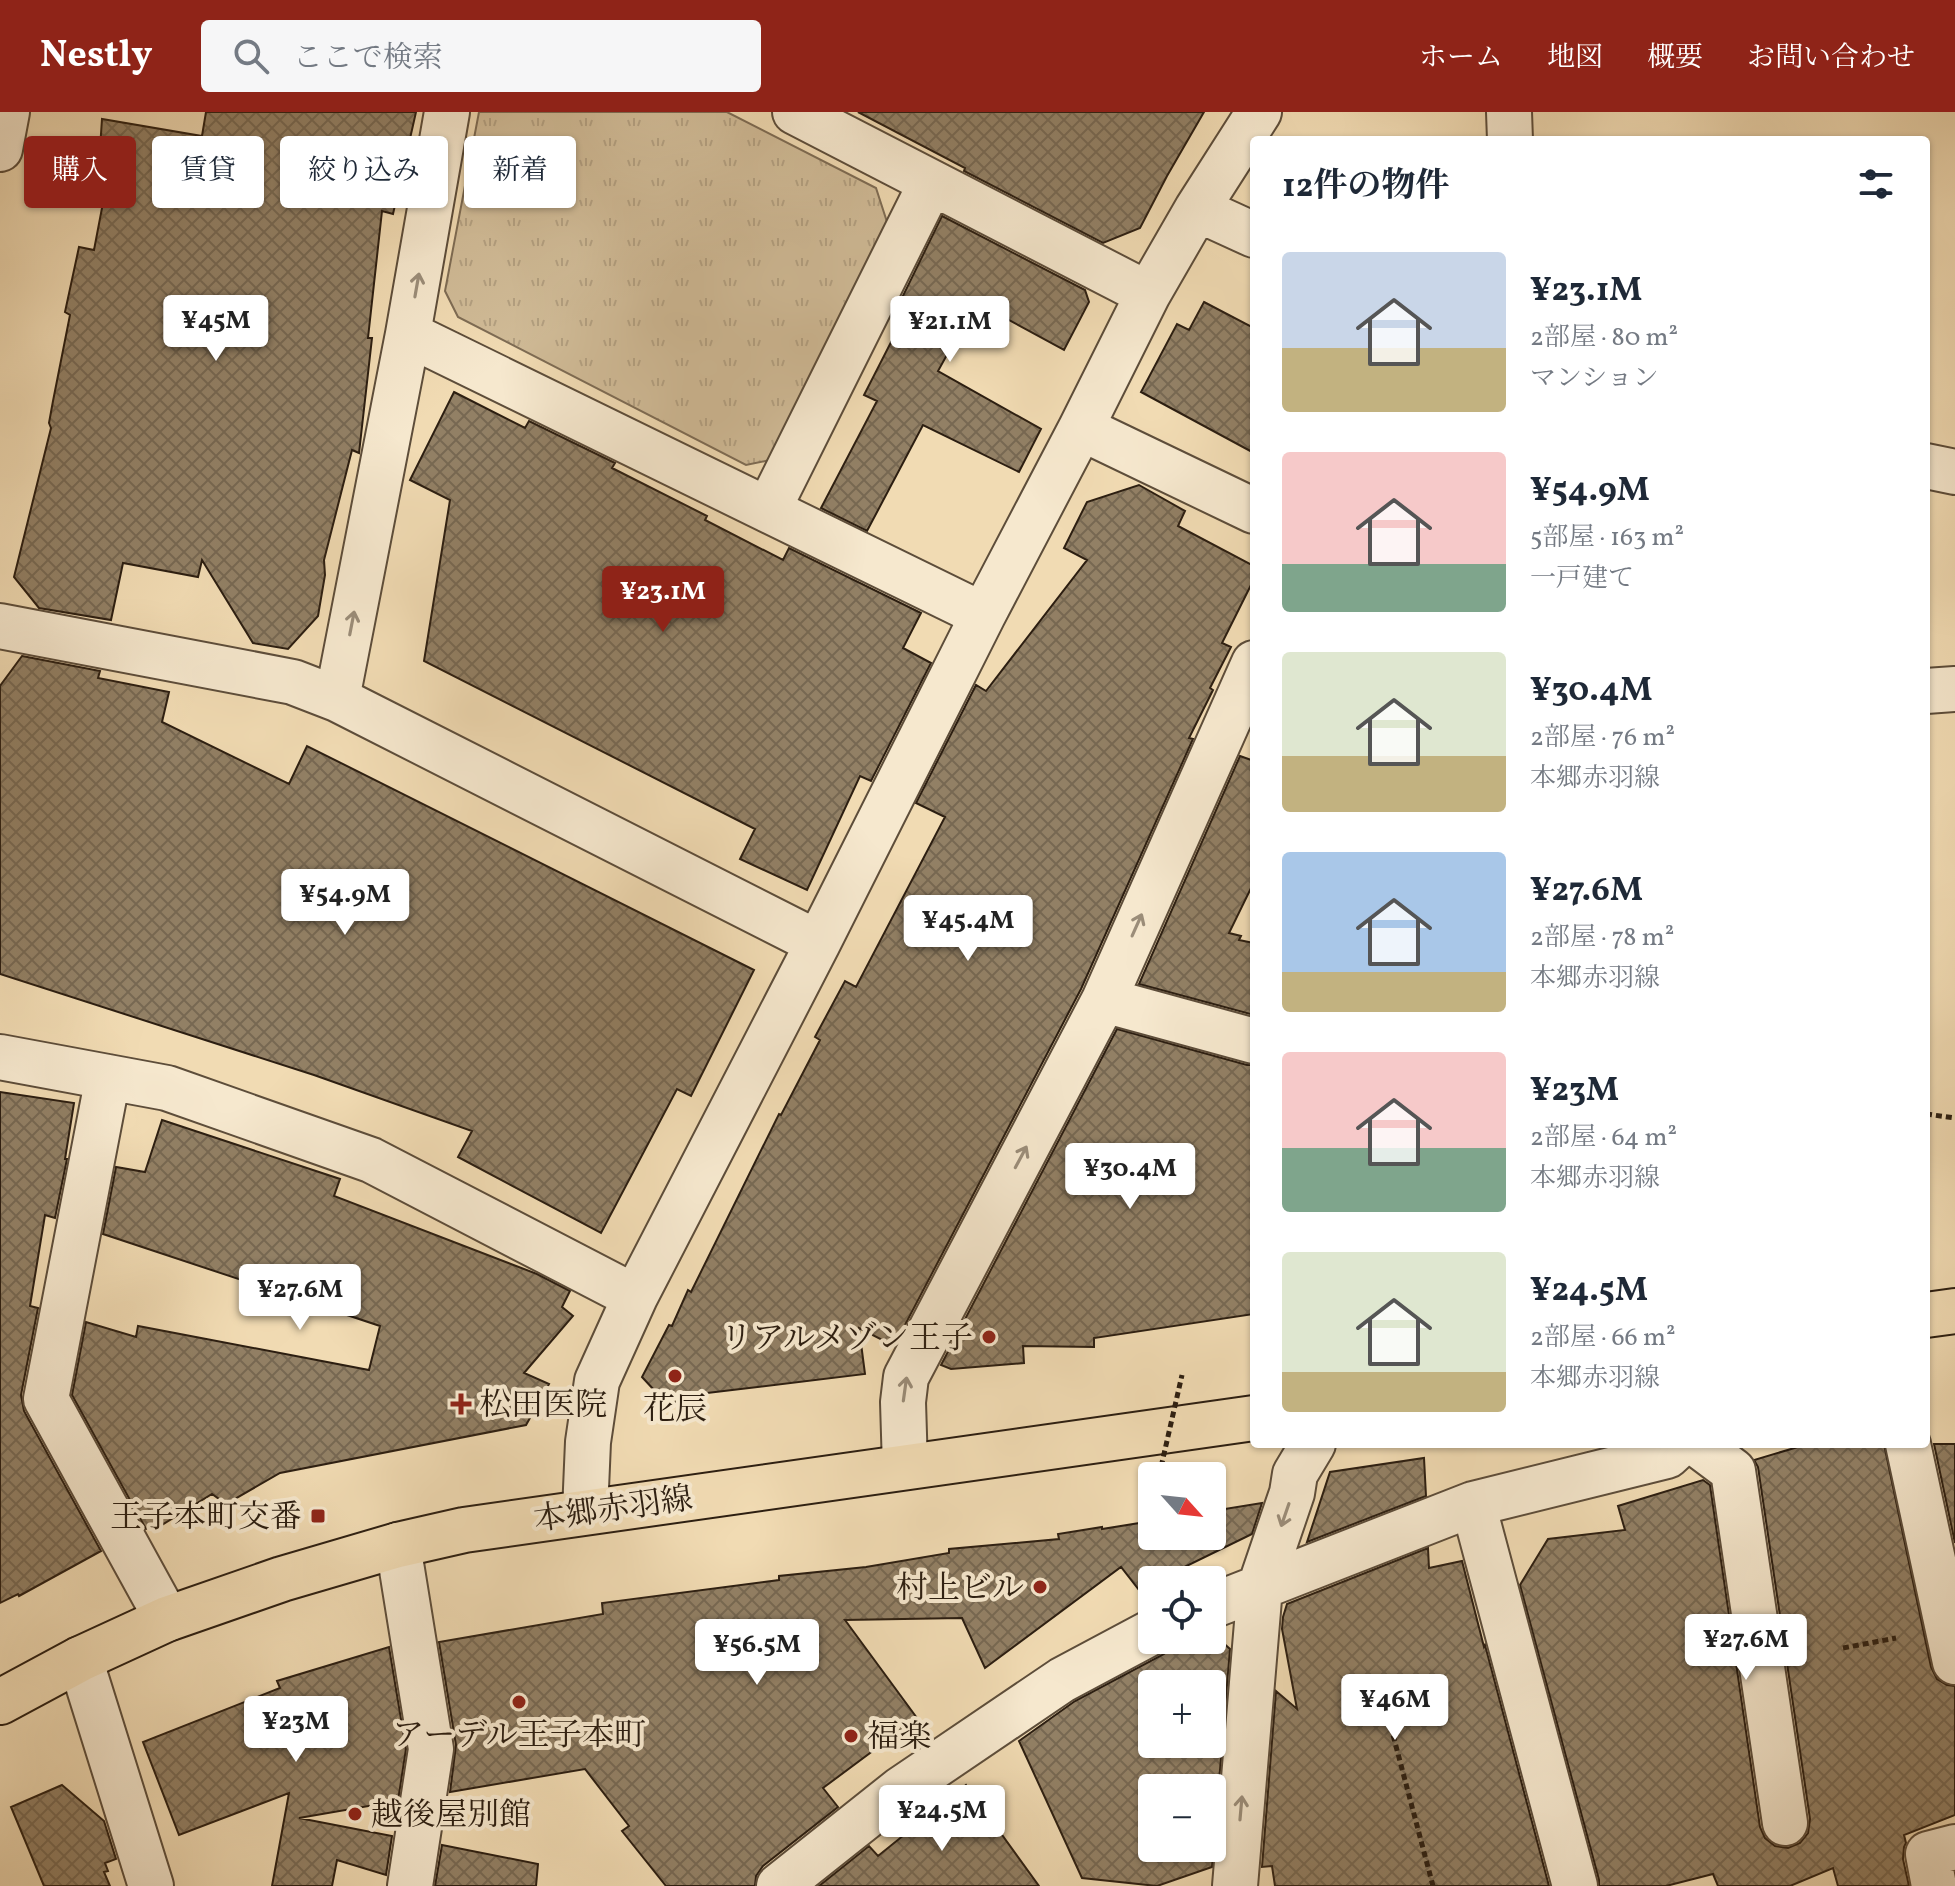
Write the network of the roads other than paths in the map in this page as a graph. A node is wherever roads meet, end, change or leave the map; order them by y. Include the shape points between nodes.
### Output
1 (7, 112) edge
2 (447, 112) edge
3 (1259, 112) edge
4 (1509, 112) edge
5 (823, 118) edge
6 (1510, 136) edge
7 (0, 149) edge
8 (931, 183) junction
9 (1197, 209) junction
10 (1250, 233) edge
11 (1148, 294) junction
12 (408, 334) junction
13 (1081, 428) junction
14 (1930, 467) edge
15 (1955, 472) edge
16 (1250, 509) edge
17 (768, 510) junction
18 (983, 615) junction
19 (0, 626) edge
20 (1250, 672) edge
21 (1955, 689) edge
22 (1930, 691) edge
23 (337, 699) junction
24 (818, 943) junction
25 (1104, 1000) junction
26 (1250, 1040) edge
27 (0, 1057) edge
28 (108, 1077) junction
29 (635, 1297) junction
30 (1955, 1311) edge
31 (1930, 1314) edge
32 (1250, 1419) edge
33 (1311, 1448) edge
34 (1676, 1448) edge
35 (1702, 1448) edge
36 (1909, 1448) edge
37 (905, 1467) junction
38 (1473, 1504) junction
39 (585, 1512) junction
40 (398, 1545) junction
41 (1260, 1587) junction
42 (1226, 1600) edge
43 (167, 1619) junction
44 (1138, 1639) edge
45 (80, 1659) junction
46 (1955, 1662) edge
47 (0, 1702) edge
48 (1785, 1823) dead end
49 (1955, 1847) edge
50 (151, 1886) edge
51 (410, 1886) edge
52 (779, 1886) edge
53 (1235, 1886) edge
54 (1575, 1886) edge
55 (1934, 1886) edge

1 - 7 street
12 -> 2 street
3 - 9 street
4 - 6 street
5 - 8 street
8 - 11 street
8 - 17 street
9 - 10 street
9 - 11 street
11 - 13 street
12 - 17 street
23 -> 12 street
13 - 16 street
13 - 18 street
14 - 15 street
17 - 18 street
18 - 24 street
19 - 23 street via 293,682
25 -> 20 street
21 - 22 street
23 - 24 street
24 - 29 street
25 - 26 street
37 -> 25 street via 906,1377
27 - 28 street
28 - 29 street via 167,1088 371,1160
28 - 43 street via 46,1399
29 - 39 street via 597,1381
30 - 31 main road
32 - 37 main road, 本郷赤羽線
33 -> 41 street via 1295,1474
34 - 38 street via 1667,1456
35 - 48 street via 1733,1471
36 - 46 street
37 - 39 main road, 本郷赤羽線
38 - 41 street
38 - 54 street
39 - 40 main road, 本郷赤羽線
40 - 43 main road, 本郷赤羽線
40 - 51 street via 431,1749
41 - 42 street
53 -> 41 street
43 - 45 main road, 本郷赤羽線
44 - 52 street via 1062,1680 901,1789
45 - 47 main road, 本郷赤羽線
45 - 50 street
49 - 55 street via 1928,1854

